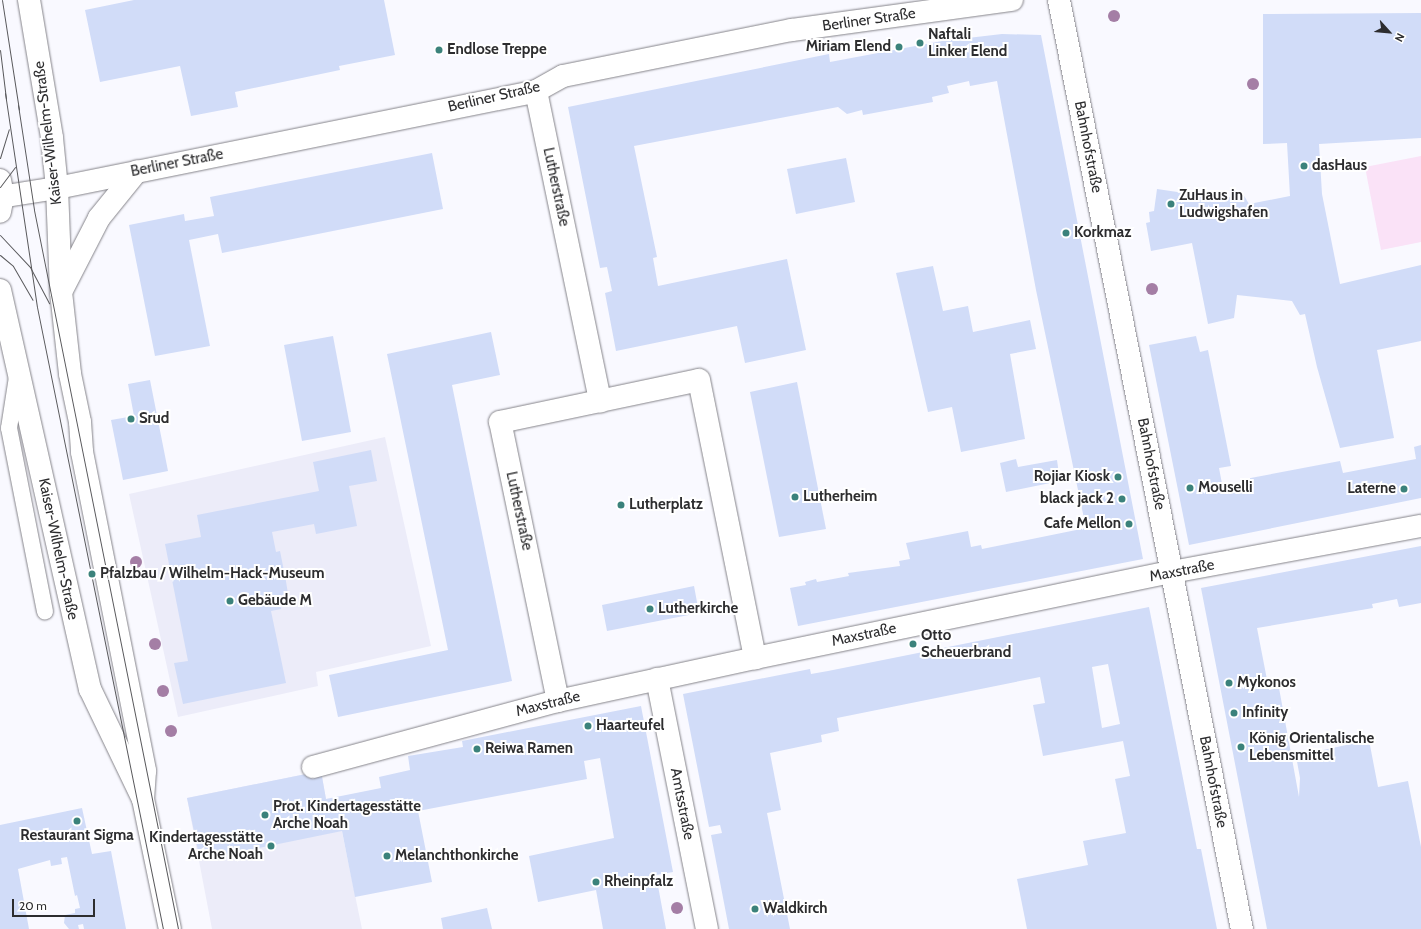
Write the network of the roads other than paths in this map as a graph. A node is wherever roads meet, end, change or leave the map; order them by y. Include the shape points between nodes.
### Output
1 (29, 0) edge
2 (1012, 0) edge
3 (1059, 0) edge
4 (536, 91) junction
5 (138, 171) junction
6 (57, 188) junction
7 (1, 196) edge
8 (0, 290) edge
9 (61, 292) junction
10 (18, 374) junction
11 (600, 401) junction
12 (1421, 526) edge
13 (1172, 572) junction
14 (45, 611) dead end
15 (755, 658) junction
16 (657, 679) junction
17 (558, 701) junction
18 (313, 767) dead end
19 (143, 799) junction
20 (170, 929) edge
21 (707, 929) edge
22 (1242, 929) edge

1 - 6 street, Kaiser-Wilhelm-Straße via 51,131
2 - 4 street, Berliner Straße via 792,30 563,76
3 - 13 street, Bahnhofstraße
4 - 5 street, Berliner Straße
4 - 11 street, Lutherstraße
5 - 6 street, Berliner Straße
5 - 9 street via 99,218
6 - 7 street, Berliner Straße
6 - 9 street, Kaiser-Wilhelm-Straße
8 - 10 street, Kaiser-Wilhelm-Straße
9 - 19 street, Kaiser-Wilhelm-Straße via 82,452 145,771
10 - 14 lane via 9,428
10 - 19 street, Kaiser-Wilhelm-Straße via 90,689
11 - 15 street, Lutherstraße via 700,380
11 - 17 street, Lutherstraße via 500,422
12 - 13 street, Maxstraße
13 - 15 street, Maxstraße
13 - 22 street, Bahnhofstraße
15 - 16 street, Maxstraße
16 - 17 street, Maxstraße
16 - 21 street, Amtsstraße
17 - 18 street, Maxstraße
19 - 20 street, Kaiser-Wilhelm-Straße

